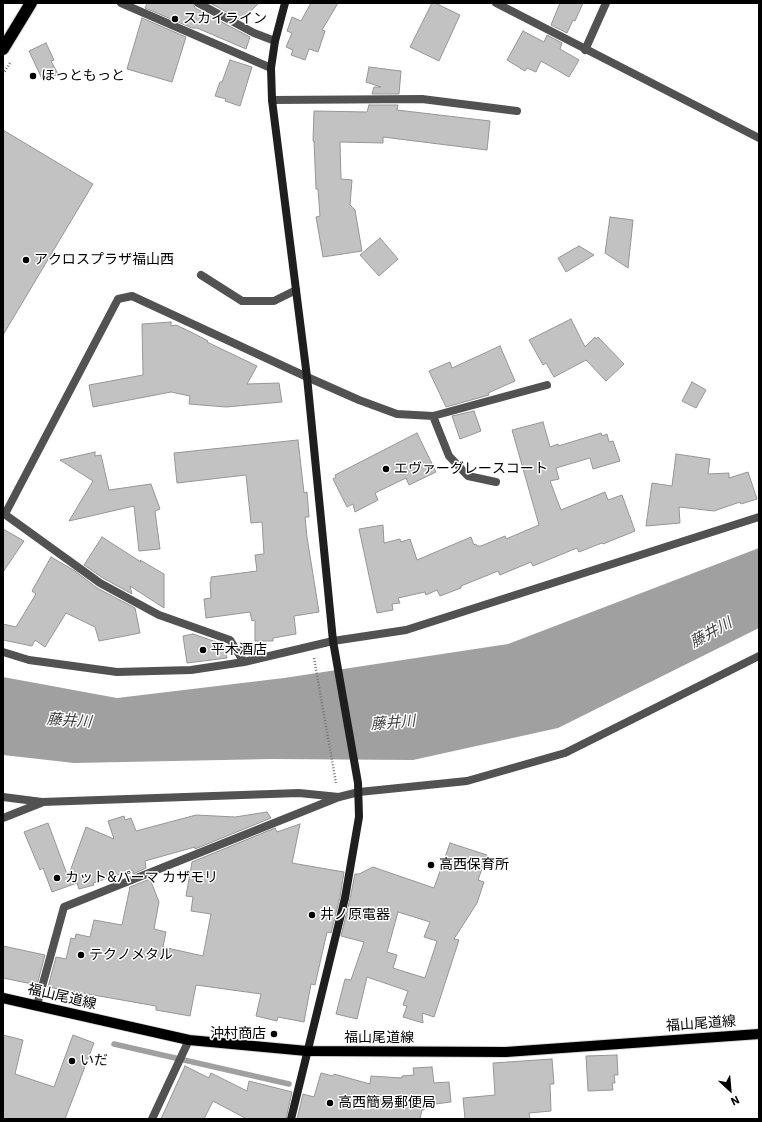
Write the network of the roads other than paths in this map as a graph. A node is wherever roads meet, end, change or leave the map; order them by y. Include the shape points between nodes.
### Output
1 (31, 3) edge
2 (120, 3) edge
3 (198, 3) edge
4 (286, 3) edge
5 (496, 3) edge
6 (606, 3) edge
7 (275, 41) junction
8 (3, 49) edge
9 (585, 50) junction
10 (271, 68) junction
11 (272, 100) junction
12 (517, 111) dead end
13 (759, 138) edge
14 (201, 275) dead end
15 (296, 290) junction
16 (306, 378) junction
17 (547, 385) dead end
18 (434, 416) junction
19 (496, 482) dead end
20 (4, 513) edge
21 (759, 517) edge
22 (333, 641) junction
23 (3, 652) edge
24 (759, 656) edge
25 (244, 662) junction
26 (358, 788) junction
27 (3, 797) edge
28 (339, 797) junction
29 (20, 800) junction
30 (42, 802) junction
31 (17, 812) junction
32 (3, 818) edge
33 (3, 998) edge
34 (37, 1006) junction
35 (759, 1034) edge
36 (189, 1040) junction
37 (307, 1051) junction
38 (152, 1119) edge
39 (291, 1119) edge

1 - 8 highway
2 - 10 street
3 - 7 street via 254,33
4 - 7 street
5 - 9 street
6 - 9 street
7 - 10 street
9 - 13 street
10 - 11 street
11 - 12 street via 422,99
11 - 15 street
14 - 15 street via 242,302 274,301
15 - 16 street
16 - 18 street via 397,414
16 - 20 street via 132,296 118,299
16 - 22 street
17 - 18 street
18 - 19 street via 449,456 468,476
20 - 25 street via 100,583 159,615 230,640
21 - 22 street via 406,630
22 - 25 street
22 - 26 street
23 - 25 street via 29,660 117,672 191,670
24 - 26 street via 565,753 467,781
26 - 28 street
26 - 37 street via 359,817 345,898
27 - 29 street
28 - 30 street via 299,793
28 - 34 street via 64,907
29 - 30 street
29 - 31 street
30 - 31 street
31 - 32 street
33 - 34 main road, 福山尾道線
34 - 36 main road, 福山尾道線
35 - 37 main road, 福山尾道線 via 506,1052
36 - 37 main road, 福山尾道線
36 - 38 street
37 - 39 street

